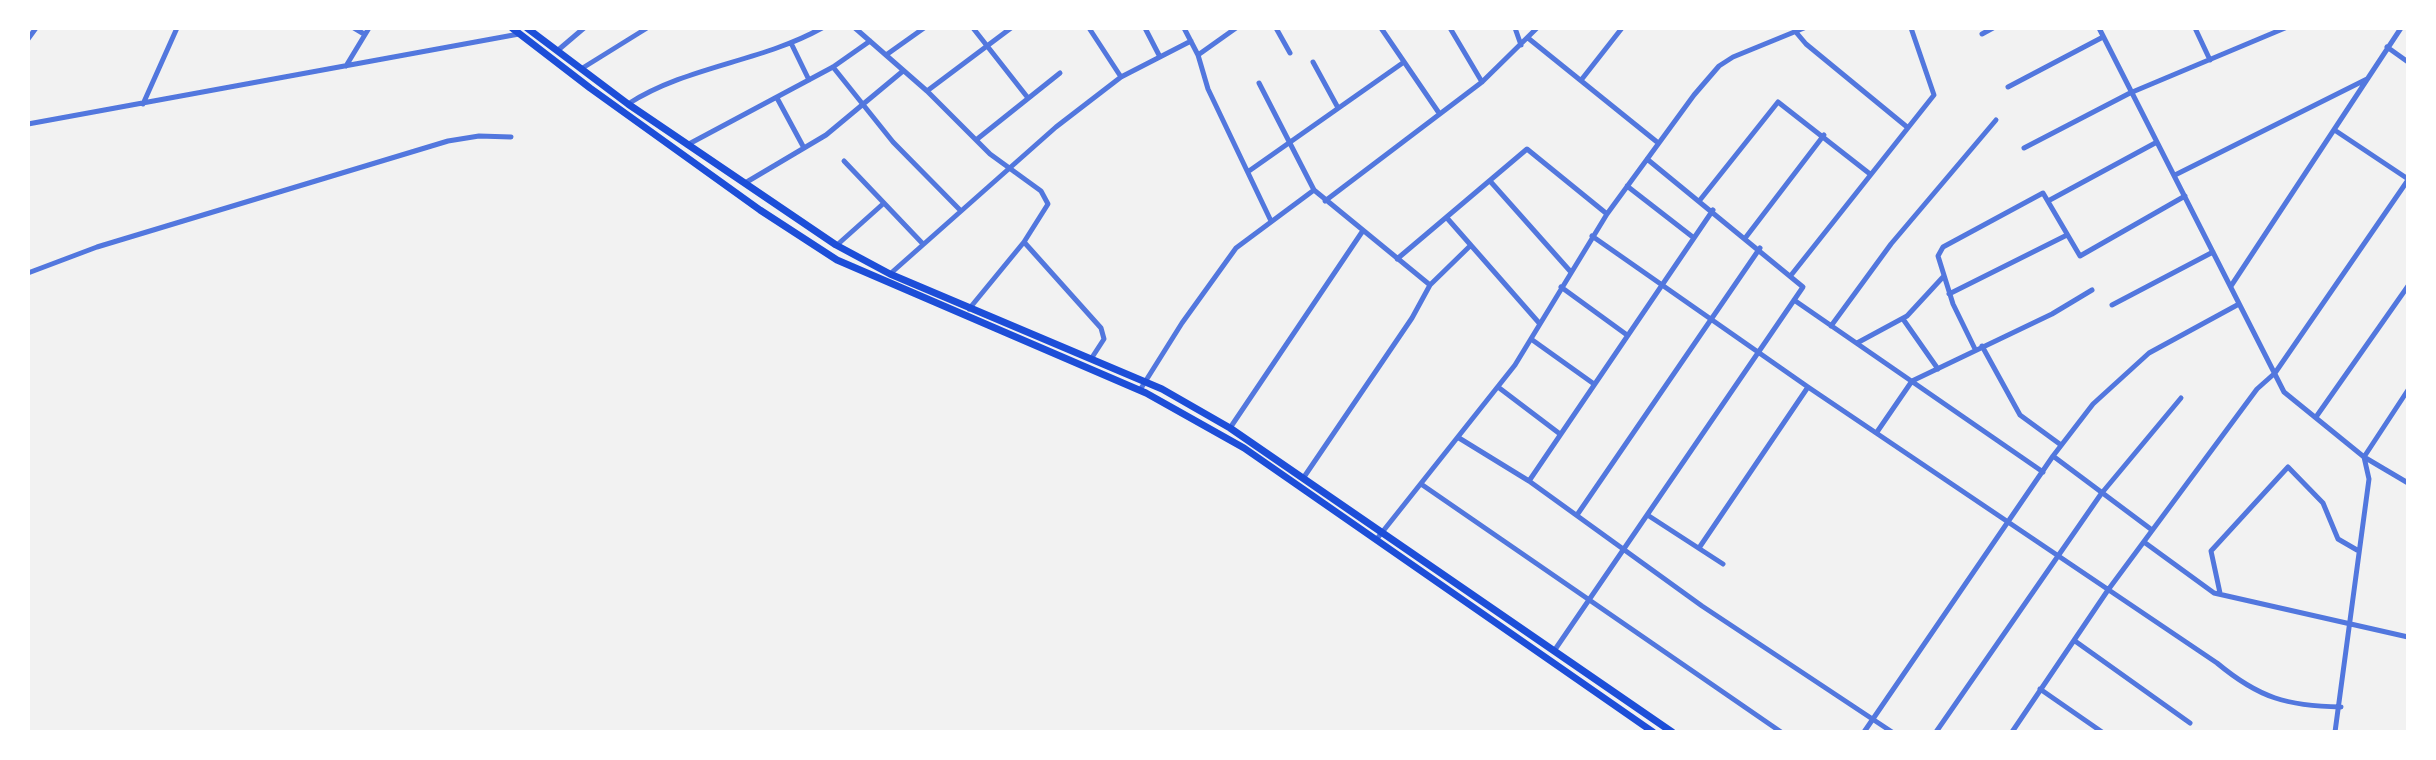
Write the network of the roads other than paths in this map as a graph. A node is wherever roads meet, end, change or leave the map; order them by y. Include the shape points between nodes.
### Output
1 (36, 28) edge
2 (177, 28) edge
3 (354, 28) edge
4 (369, 28) edge
5 (512, 28) edge
6 (527, 28) edge
7 (584, 28) edge
8 (647, 28) edge
9 (822, 28) edge
10 (855, 28) edge
11 (924, 28) edge
12 (973, 28) edge
13 (1011, 28) edge
14 (1089, 28) edge
15 (1145, 28) edge
16 (1184, 28) edge
17 (1236, 28) edge
18 (1276, 28) edge
19 (1381, 28) edge
20 (1450, 28) edge
21 (1515, 28) edge
22 (1537, 28) edge
23 (1622, 28) edge
24 (1804, 28) edge
25 (1911, 28) edge
26 (1993, 28) edge
27 (2099, 28) edge
28 (2195, 28) edge
29 (2284, 28) edge
30 (2401, 28) edge
31 (1795, 31) junction
32 (364, 34) junction
33 (520, 34) junction
34 (1982, 34) dead end
35 (29, 36) edge
36 (2103, 37) junction
37 (1528, 38) junction
38 (870, 41) junction
39 (1191, 41) junction
40 (791, 43) junction
41 (1521, 45) junction
42 (985, 46) junction
43 (2387, 47) junction
44 (557, 51) junction
45 (1290, 53) dead end
46 (886, 55) junction
47 (1198, 55) junction
48 (1160, 57) junction
49 (2210, 60) junction
50 (1313, 62) dead end
51 (1404, 62) junction
52 (2408, 62) edge
53 (345, 67) junction
54 (833, 67) junction
55 (581, 69) junction
56 (903, 71) junction
57 (1060, 73) dead end
58 (1121, 77) junction
59 (1582, 79) junction
60 (2368, 79) junction
61 (809, 80) junction
62 (1482, 82) junction
63 (1259, 83) dead end
64 (2008, 87) dead end
65 (927, 91) junction
66 (2130, 93) junction
67 (777, 98) junction
68 (1028, 98) junction
69 (143, 104) junction
70 (628, 104) junction
71 (864, 106) junction
72 (1337, 106) junction
73 (1439, 113) junction
74 (1996, 120) dead end
75 (28, 124) edge
76 (1907, 127) junction
77 (2336, 131) junction
78 (1824, 135) junction
79 (511, 137) dead end
80 (976, 140) junction
81 (1657, 142) junction
82 (2157, 142) junction
83 (1289, 143) junction
84 (687, 145) junction
85 (804, 148) junction
86 (2024, 148) dead end
87 (1647, 159) junction
88 (844, 161) dead end
89 (1007, 167) junction
90 (1249, 171) junction
91 (1870, 174) junction
92 (2175, 175) junction
93 (2408, 180) edge
94 (1490, 181) junction
95 (743, 184) junction
96 (1627, 186) junction
97 (1314, 190) junction
98 (2185, 196) junction
99 (1700, 200) junction
100 (1325, 201) junction
101 (2048, 201) junction
102 (884, 203) junction
103 (1713, 210) junction
104 (961, 211) junction
105 (1607, 214) junction
106 (1447, 218) junction
107 (1271, 221) junction
108 (1362, 232) junction
109 (2067, 235) junction
110 (1592, 236) junction
111 (1746, 237) junction
112 (1694, 238) junction
113 (1024, 242) junction
114 (923, 244) junction
115 (836, 245) junction
116 (1470, 246) junction
117 (1760, 248) junction
118 (2213, 252) junction
119 (1397, 259) junction
120 (1570, 271) junction
121 (28, 273) edge
122 (890, 274) junction
123 (1792, 274) junction
124 (1944, 276) junction
125 (1661, 284) junction
126 (1430, 285) junction
127 (2408, 286) edge
128 (1561, 287) junction
129 (2230, 287) junction
130 (2092, 290) dead end
131 (1949, 294) junction
132 (1794, 300) junction
133 (2239, 304) junction
134 (2112, 305) dead end
135 (970, 308) junction
136 (965, 317) junction
137 (1710, 318) junction
138 (1903, 319) junction
139 (1540, 324) junction
140 (1831, 326) junction
141 (1627, 335) junction
142 (1531, 339) junction
143 (1857, 344) junction
144 (1979, 348) junction
145 (1759, 352) junction
146 (1091, 359) junction
147 (1938, 369) junction
148 (2275, 373) junction
149 (1912, 381) junction
150 (1145, 382) junction
151 (1594, 384) junction
152 (1498, 387) junction
153 (1808, 387) junction
154 (1140, 390) junction
155 (2408, 390) edge
156 (2181, 398) dead end
157 (2316, 417) junction
158 (1230, 428) junction
159 (1877, 432) junction
160 (1560, 434) junction
161 (1459, 438) junction
162 (2061, 445) junction
163 (2053, 456) junction
164 (2364, 457) junction
165 (2043, 472) junction
166 (1304, 477) junction
167 (1529, 481) junction
168 (2408, 483) edge
169 (1421, 484) junction
170 (2101, 494) junction
171 (1577, 515) junction
172 (1649, 516) junction
173 (2010, 522) junction
174 (2152, 530) junction
175 (1382, 532) junction
176 (1376, 540) junction
177 (2144, 542) junction
178 (1699, 548) junction
179 (1622, 550) junction
180 (2357, 550) junction
181 (2060, 556) junction
182 (1723, 564) dead end
183 (2108, 590) junction
184 (2221, 594) junction
185 (1590, 601) junction
186 (2349, 625) junction
187 (2408, 637) edge
188 (2075, 641) junction
189 (1554, 651) junction
190 (2040, 689) junction
191 (2341, 707) junction
192 (1873, 719) junction
193 (2190, 723) dead end
194 (1653, 732) edge
195 (1672, 732) edge
196 (1781, 732) edge
197 (1864, 732) edge
198 (1892, 732) edge
199 (1936, 732) edge
200 (2012, 732) edge
201 (2102, 732) edge
202 (2335, 732) edge

1 - 35 street
2 - 69 street
3 - 32 street
4 - 32 street
5 - 33 main road
6 - 44 main road
7 - 44 street
8 - 55 street
9 - 40 street
10 - 38 street
11 - 46 street
12 - 42 street
13 - 42 street
14 - 58 street
15 - 48 street
16 - 39 street
17 - 47 street
18 - 45 street
19 - 51 street
20 - 62 street
21 - 41 street
22 - 37 street
23 - 59 street
24 - 31 street
25 - 76 street via 1934,95
26 - 34 street
27 - 36 street
28 - 49 street
29 - 49 street
30 - 43 street
31 - 76 street
31 - 81 street via 1719,66
32 - 53 street
33 - 53 street
33 - 136 main road via 800,236 860,272
36 - 64 street
36 - 66 street
37 - 41 street
37 - 59 street
38 - 46 street
38 - 54 street
39 - 47 street
39 - 48 street
40 - 61 street
40 - 70 street via 652,88
41 - 62 street
42 - 65 street
42 - 68 street
43 - 52 street
43 - 60 street
44 - 55 main road
46 - 56 street
47 - 90 street via 1208,89
48 - 58 street
49 - 66 street
50 - 72 street
51 - 72 street
51 - 73 street
53 - 69 street
54 - 61 street
54 - 71 street
55 - 70 main road
56 - 65 street
56 - 71 street
57 - 68 street
58 - 89 street
59 - 81 street
60 - 77 street
60 - 92 street
61 - 67 street
62 - 73 street
63 - 83 street
65 - 80 street
66 - 82 street
66 - 86 street
67 - 84 street
67 - 85 street
68 - 80 street
69 - 75 street
70 - 84 main road
71 - 85 street
71 - 104 street
72 - 83 street
73 - 100 street
74 - 140 street via 1891,244
76 - 91 street
77 - 93 street
77 - 129 street
78 - 91 street
78 - 99 street via 1782,102 1776,103
78 - 111 street
79 - 121 street via 448,141 97,247
80 - 89 street
81 - 87 street
82 - 92 street
82 - 101 street
83 - 90 street
83 - 97 street
84 - 95 main road
85 - 95 street
87 - 96 street
87 - 99 street
88 - 102 street
89 - 104 street
89 - 113 street via 1041,191 1048,209
90 - 107 street
91 - 123 street
92 - 98 street
93 - 148 street
94 - 105 street via 1531,149
94 - 106 street
94 - 120 street
95 - 115 main road
96 - 105 street
96 - 112 street
97 - 100 street
97 - 107 street
98 - 109 street via 2080,256
98 - 118 street
99 - 103 street
100 - 108 street
101 - 109 street
101 - 124 street via 2041,194 1943,247 1938,256
102 - 114 street
102 - 115 street
103 - 111 street
103 - 112 street
104 - 114 street
105 - 110 street
106 - 116 street
106 - 119 street
107 - 150 street via 1236,248
108 - 119 street
108 - 158 street
109 - 131 street
110 - 120 street
110 - 125 street
111 - 117 street
112 - 125 street
113 - 135 street
113 - 146 street via 1101,328 1104,339
114 - 122 street
115 - 122 main road
116 - 126 street
116 - 139 street
117 - 123 street
117 - 137 street
118 - 129 street
118 - 134 street
119 - 126 street
120 - 128 street
122 - 135 main road
123 - 132 street via 1803,287
124 - 131 street
124 - 138 street
125 - 137 street
125 - 141 street
126 - 166 street
127 - 157 street
128 - 139 street
128 - 141 street
129 - 133 street
130 - 144 street
131 - 144 street
132 - 140 street
132 - 145 street
133 - 148 street
133 - 162 street via 2141,359 2093,404
135 - 136 street
135 - 146 main road
136 - 154 main road
137 - 145 street
137 - 171 street
138 - 143 street
138 - 147 street
139 - 142 street
140 - 143 street
141 - 151 street
142 - 151 street
142 - 152 street
143 - 149 street
144 - 147 street
144 - 162 street via 2020,415
145 - 153 street
145 - 172 street
146 - 150 main road
147 - 149 street
148 - 157 street via 2284,392
148 - 174 street via 2257,389
149 - 159 street
149 - 165 street
150 - 154 street
150 - 158 main road
151 - 160 street
152 - 160 street
152 - 161 street
153 - 159 street
153 - 178 street
154 - 176 main road via 1244,448
155 - 164 street
156 - 170 street
157 - 164 street
158 - 166 main road
159 - 173 street
160 - 167 street
161 - 167 street
161 - 169 street
162 - 163 street
163 - 165 street
163 - 170 street
164 - 168 street
164 - 180 street via 2369,479
165 - 173 street
166 - 175 main road
167 - 171 street
169 - 175 street
169 - 185 street
170 - 174 street
170 - 181 street
171 - 179 street
172 - 178 street
172 - 179 street
173 - 181 street
173 - 192 street
174 - 177 street
175 - 176 street
175 - 189 main road
176 - 194 main road
177 - 183 street
177 - 184 street
178 - 182 street
179 - 185 street
179 - 192 street
180 - 184 street via 2338,539 2323,503 2288,467 2211,551
180 - 186 street
181 - 183 street
181 - 199 street
183 - 188 street
183 - 191 street via 2257,693 2304,706
184 - 186 street
185 - 189 street
185 - 196 street
186 - 187 street
186 - 191 street
188 - 190 street
188 - 193 street
189 - 195 main road
190 - 200 street
190 - 201 street
191 - 202 street
192 - 197 street
192 - 198 street

